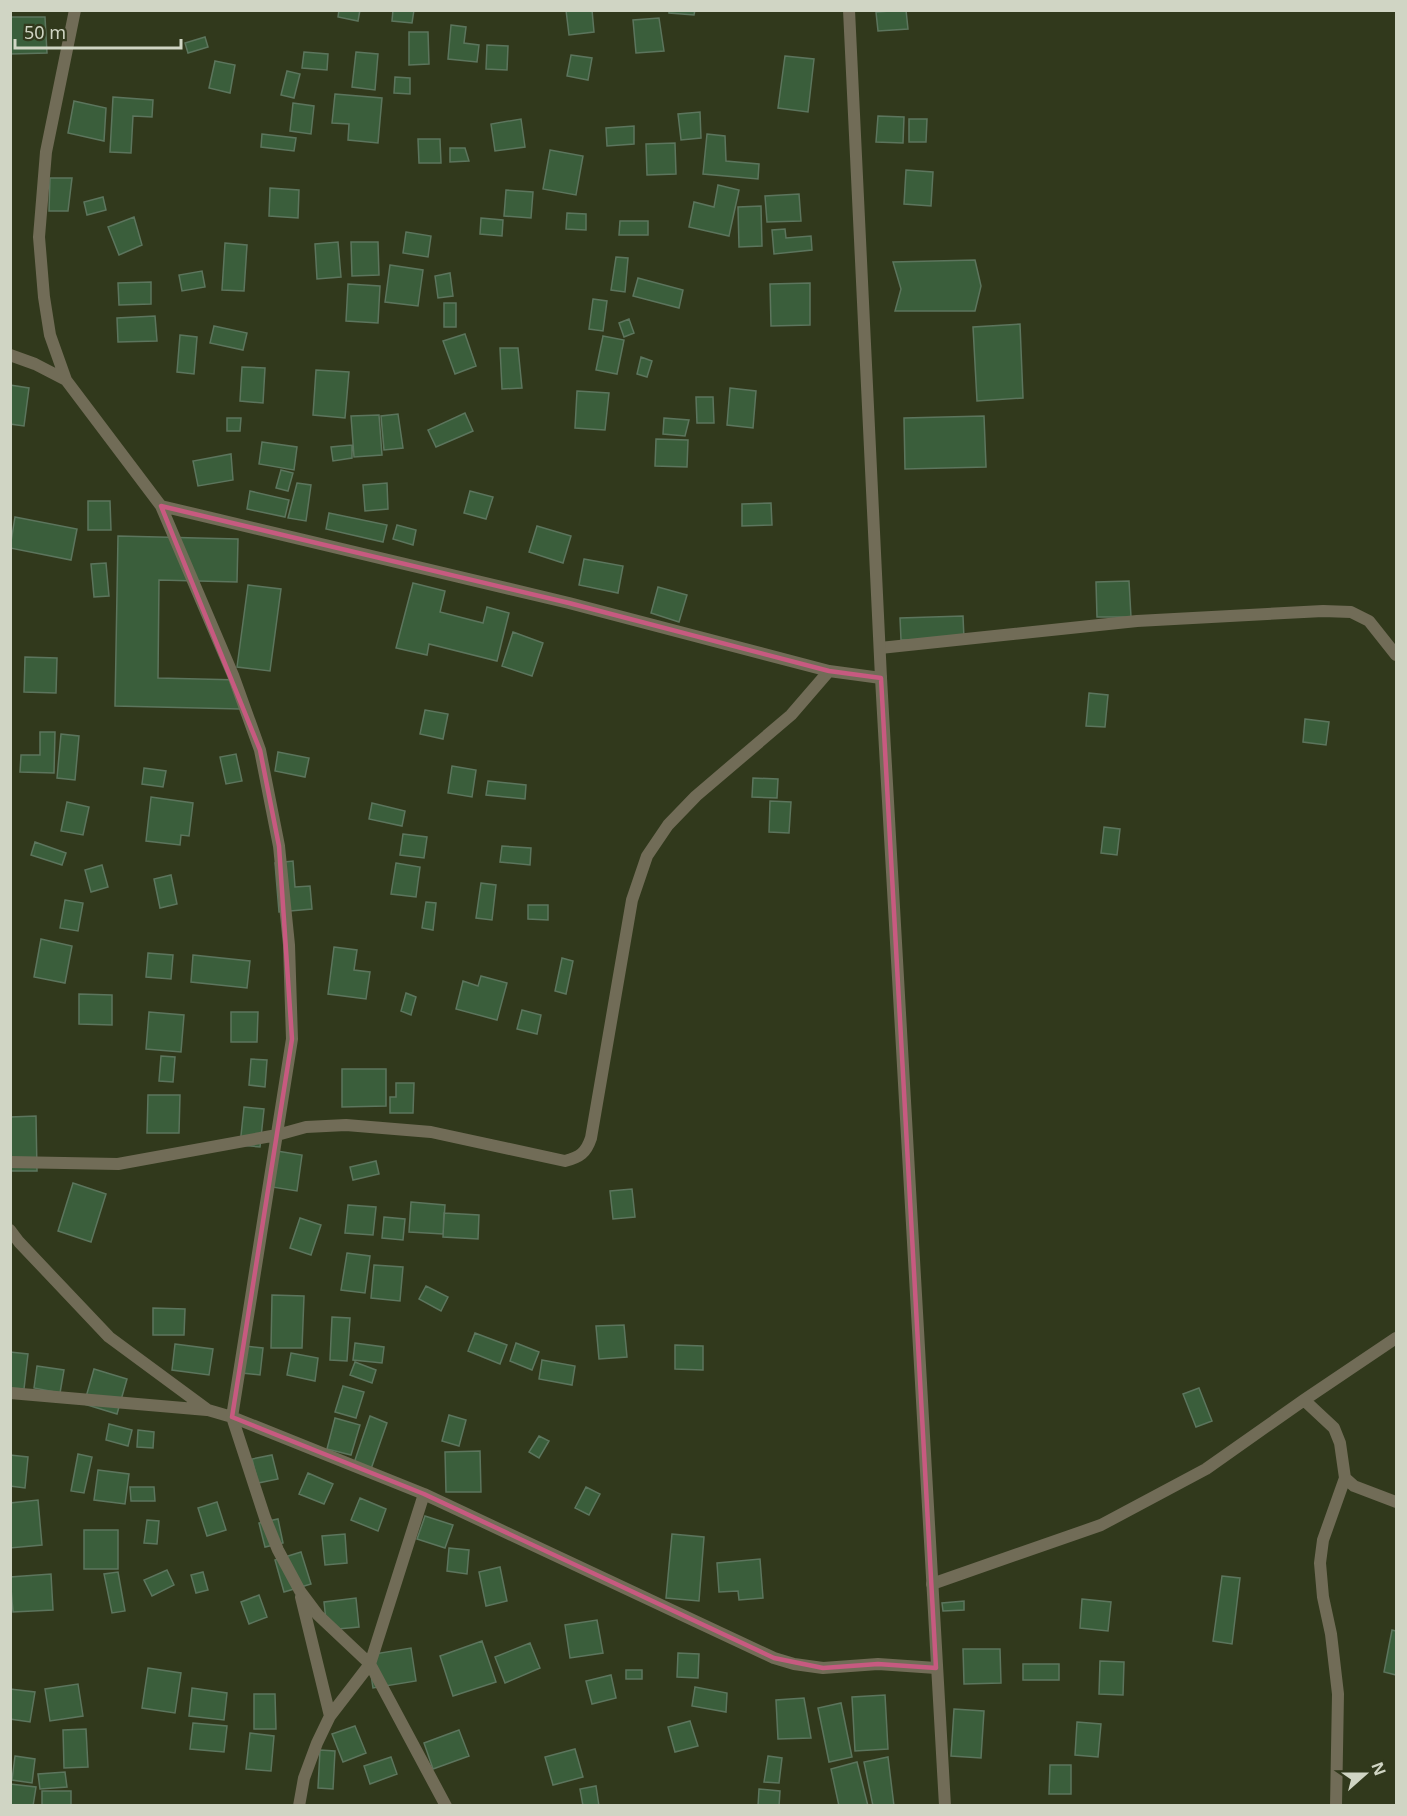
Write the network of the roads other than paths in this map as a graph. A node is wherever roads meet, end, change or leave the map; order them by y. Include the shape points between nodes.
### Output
1 (75, 10) edge
2 (849, 10) edge
3 (10, 355) edge
4 (66, 380) junction
5 (160, 506) junction
6 (880, 648) junction
7 (1396, 655) edge
8 (829, 671) junction
9 (881, 678) junction
10 (277, 1135) junction
11 (10, 1162) edge
12 (10, 1230) edge
13 (1396, 1338) edge
14 (10, 1393) edge
15 (1304, 1400) junction
16 (208, 1410) junction
17 (232, 1417) junction
18 (1345, 1478) junction
19 (424, 1494) junction
20 (1396, 1502) edge
21 (932, 1584) junction
22 (300, 1591) junction
23 (370, 1664) junction
24 (936, 1668) junction
25 (330, 1716) junction
26 (300, 1806) edge
27 (446, 1806) edge
28 (945, 1806) edge
29 (1336, 1806) edge

1 - 4 street via 46,152 39,237 50,335
2 - 6 street
3 - 4 street
4 - 5 street
5 - 8 street via 557,600
5 - 10 street via 233,675 260,750 279,846 289,945 292,1039
6 - 7 street via 1137,621 1323,611 1351,612 1369,621
6 - 9 street
8 - 9 street
8 - 10 street via 791,715 696,796 668,825 647,856 632,900 591,1138 583,1154 565,1161 431,1132 346,1125 306,1127
9 - 21 street
10 - 11 street via 118,1164
10 - 17 street
12 - 16 street via 109,1337
13 - 15 street
14 - 16 street
15 - 18 street via 1334,1428
15 - 21 street via 1206,1469 1101,1525
16 - 17 street
17 - 19 street
17 - 22 street via 265,1518
18 - 20 street via 1354,1486
18 - 29 street via 1323,1540 1320,1563 1338,1694
19 - 23 street
19 - 24 street via 774,1658 823,1668 878,1664
21 - 24 street
22 - 23 street via 318,1615
22 - 25 street
23 - 25 street
23 - 27 street
24 - 28 street
25 - 26 street via 303,1778

